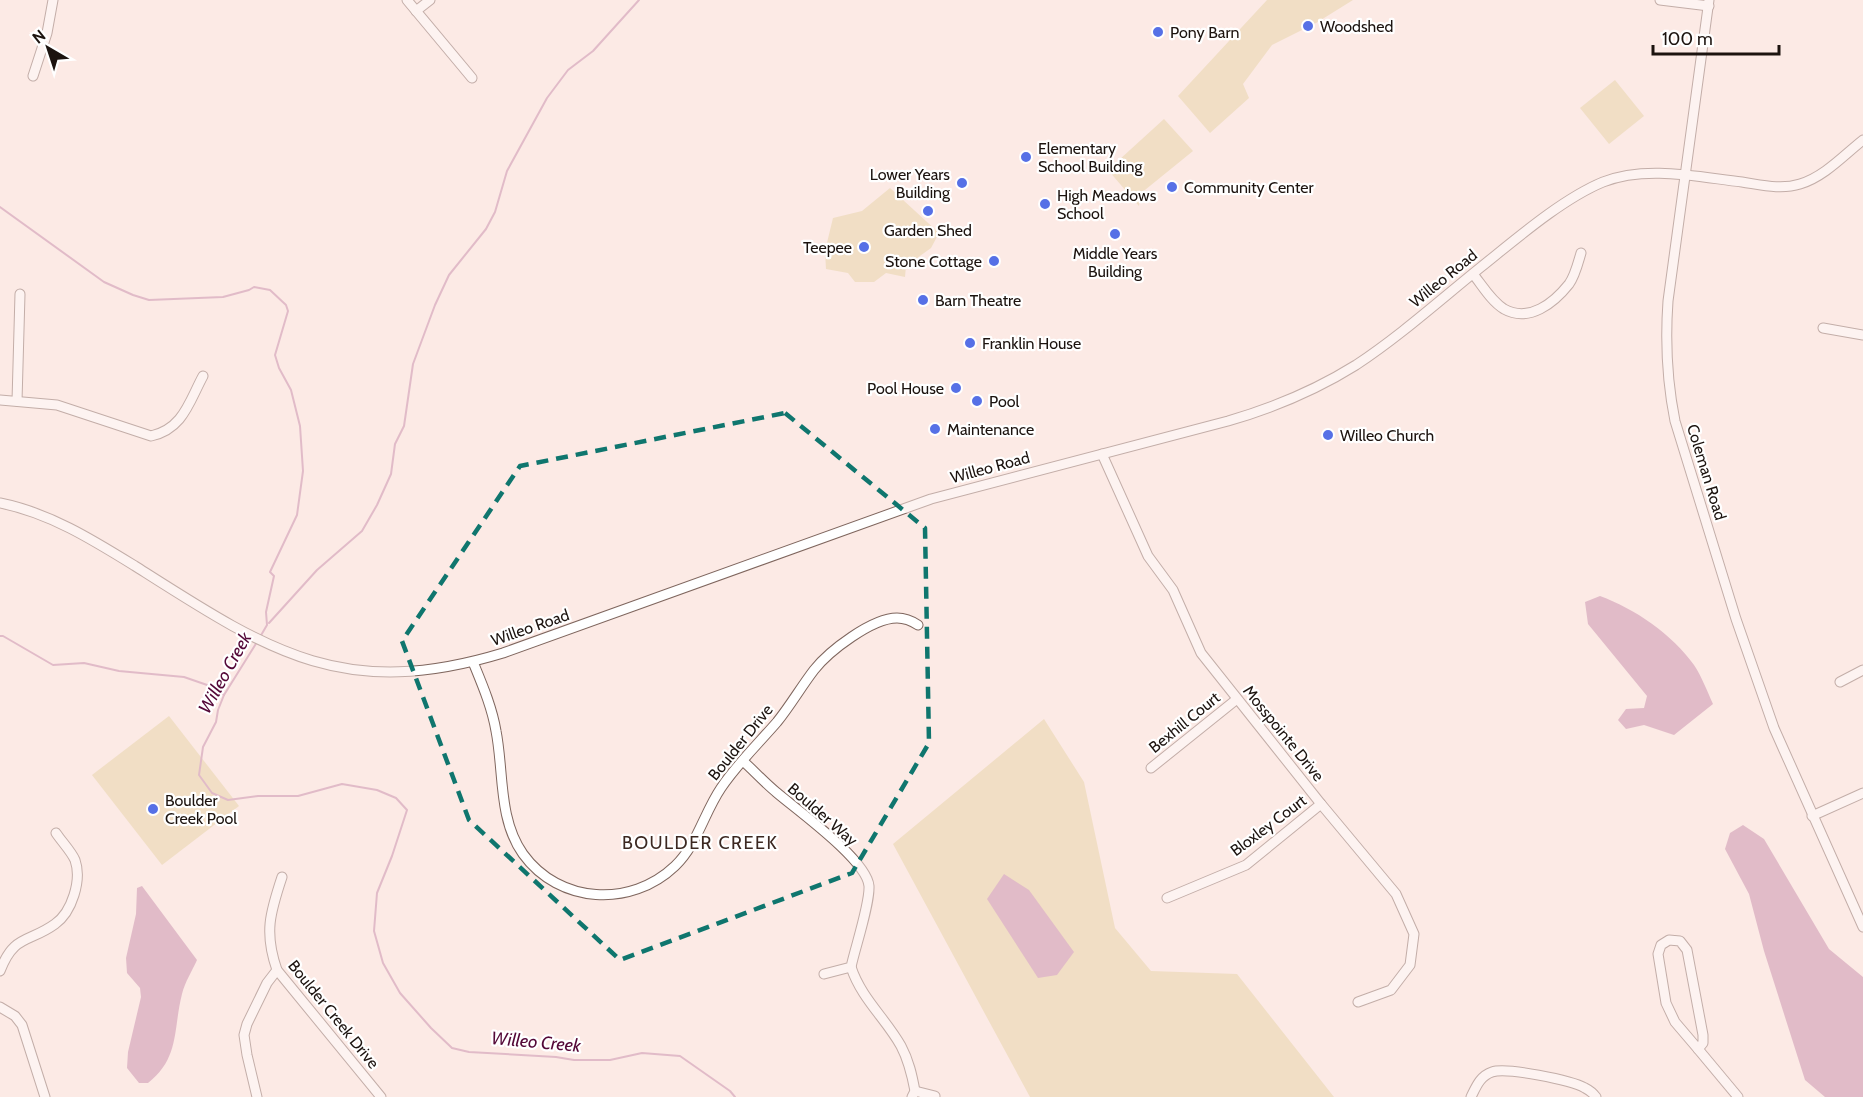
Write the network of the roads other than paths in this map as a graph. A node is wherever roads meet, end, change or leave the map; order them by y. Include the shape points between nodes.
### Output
1 (53, 0) edge
2 (406, 0) edge
3 (430, 0) edge
4 (1660, 0) edge
5 (1709, 3) edge
6 (416, 11) junction
7 (33, 76) dead end
8 (472, 78) dead end
9 (1863, 140) edge
10 (1686, 176) junction
11 (1581, 254) dead end
12 (1473, 274) junction
13 (20, 294) dead end
14 (1822, 328) dead end
15 (1863, 335) edge
16 (203, 376) dead end
17 (0, 400) edge
18 (17, 401) junction
19 (1102, 454) junction
20 (0, 503) edge
21 (918, 625) dead end
22 (473, 662) junction
23 (1863, 670) edge
24 (1840, 682) dead end
25 (1237, 699) junction
26 (743, 760) junction
27 (1150, 768) dead end
28 (1863, 793) edge
29 (1321, 804) junction
30 (1812, 816) junction
31 (56, 833) dead end
32 (282, 877) dead end
33 (1167, 898) dead end
34 (1863, 927) edge
35 (851, 968) junction
36 (277, 970) junction
37 (0, 971) edge
38 (824, 974) dead end
39 (1358, 1002) dead end
40 (0, 1007) edge
41 (1698, 1049) junction
42 (914, 1094) edge
43 (935, 1096) edge
44 (45, 1097) edge
45 (257, 1097) edge
46 (381, 1097) edge
47 (1471, 1097) edge
48 (1596, 1097) edge
49 (1738, 1097) edge

1 - 7 street via 48,33
2 - 6 street
3 - 6 street
4 - 5 street
5 - 10 street, Coleman Road
6 - 8 street
9 - 10 street, Willeo Road via 1821,173 1800,184 1769,187
10 - 12 street, Willeo Road via 1638,174 1601,183 1546,217
10 - 30 street, Coleman Road via 1666,326 1670,398 1757,681
11 - 12 street via 1570,283 1543,308 1530,313 1502,308
12 - 19 street, Willeo Road via 1371,355 1311,390 1259,412
13 - 18 street
14 - 15 street
16 - 18 street via 174,427 151,436 72,409
17 - 18 street
19 - 22 street, Willeo Road via 931,499
19 - 25 street, Mosspointe Drive via 1148,556 1173,590 1202,653
20 - 22 street, Willeo Road via 42,515 76,531 237,629 300,658 338,668 394,672
21 - 26 street, Boulder Drive via 904,619 888,619 840,645 814,670 778,721
22 - 26 street, Boulder Drive via 496,728 506,812 513,835 536,869 570,890 620,895 664,876 686,853 719,791
23 - 24 street
25 - 27 street, Bexhill Court
25 - 29 street, Mosspointe Drive
26 - 35 street, Boulder Way via 844,847 868,879 867,901
28 - 30 street
29 - 33 street, Bloxley Court via 1246,865
29 - 39 street, Mosspointe Drive via 1396,894 1414,934 1410,965 1402,978 1391,990
30 - 34 street, Coleman Road
31 - 37 street via 73,856 77,870 69,907 54,925 16,944
32 - 36 street, Boulder Creek Drive via 269,924
35 - 38 street
35 - 42 street via 856,983 900,1044 910,1065
36 - 45 street via 267,983 244,1035
36 - 46 street, Boulder Creek Drive
40 - 44 street via 22,1025
41 - 41 street via 1675,1022 1666,1003 1658,954 1669,940 1680,941 1687,950 1703,1035
41 - 49 street
42 - 43 street
47 - 48 street via 1481,1078 1505,1071 1583,1087

